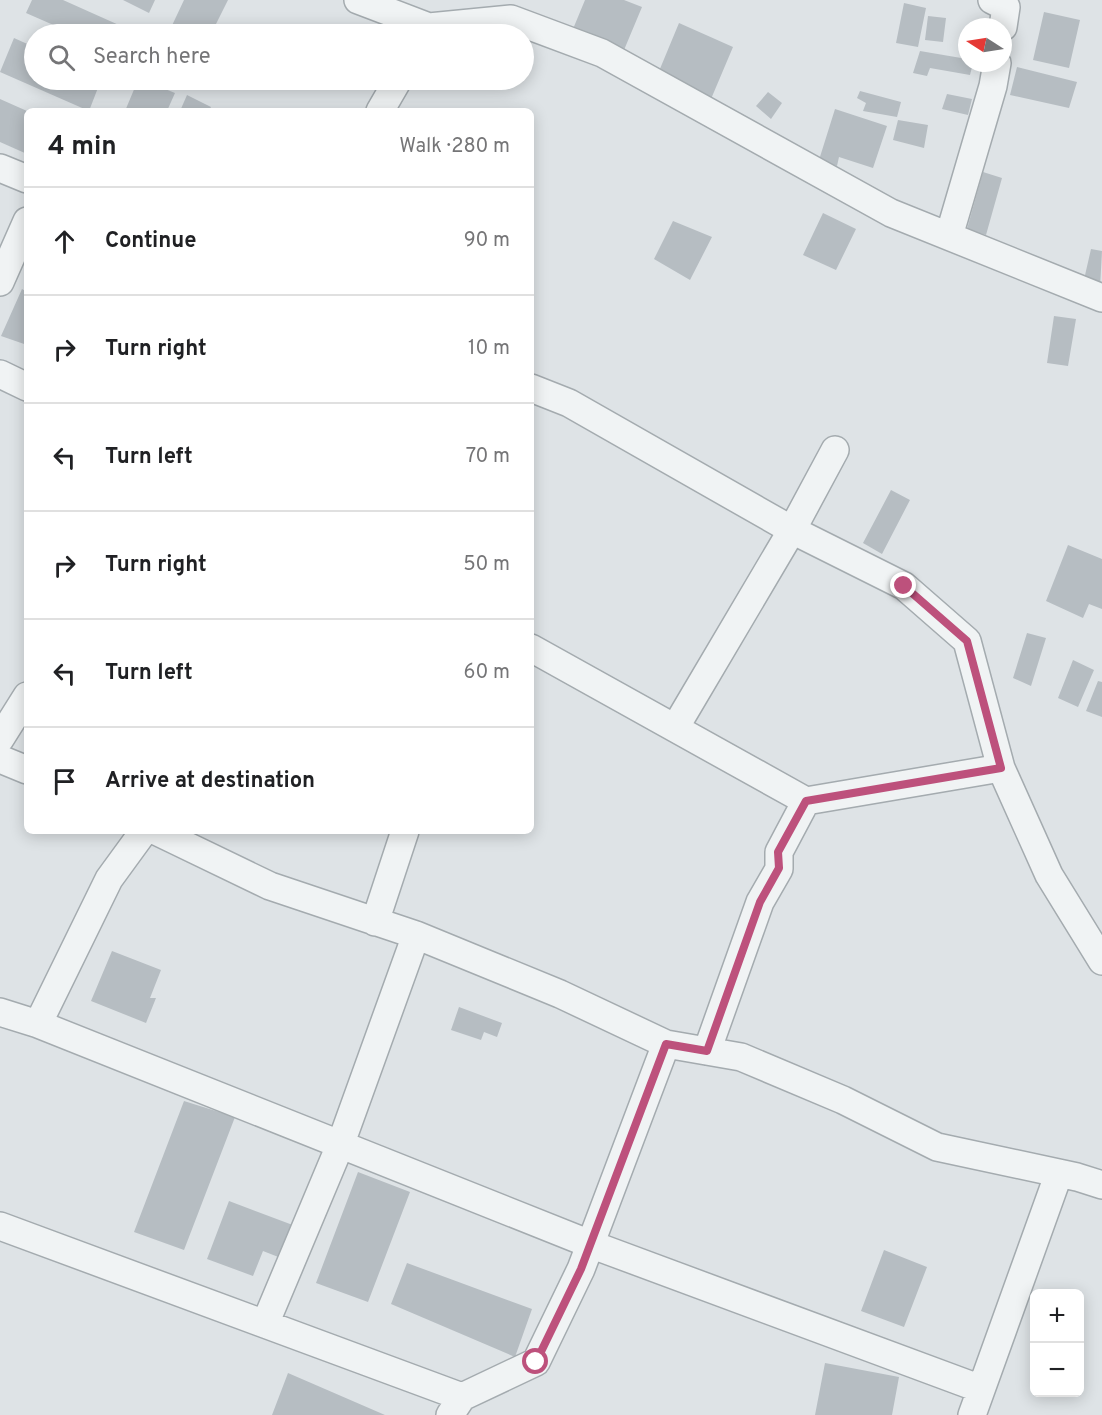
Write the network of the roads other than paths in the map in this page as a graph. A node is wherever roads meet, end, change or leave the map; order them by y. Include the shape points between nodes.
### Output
1 (358, 0) edge
2 (992, 0) edge
3 (514, 9) edge
4 (1004, 18) edge
5 (411, 24) edge
6 (455, 24) edge
7 (995, 72) edge
8 (392, 90) edge
9 (382, 108) edge
10 (0, 168) edge
11 (24, 178) edge
12 (24, 228) edge
13 (949, 236) junction
14 (0, 282) edge
15 (1102, 298) edge
16 (0, 374) edge
17 (24, 386) edge
18 (534, 389) edge
19 (835, 450) dead end
20 (792, 530) junction
21 (534, 650) edge
22 (24, 701) edge
23 (675, 728) junction
24 (0, 739) edge
25 (0, 759) edge
26 (1001, 768) junction
27 (24, 769) edge
28 (806, 801) junction
29 (142, 834) edge
30 (162, 834) edge
31 (404, 834) edge
32 (375, 922) junction
33 (416, 935) junction
34 (1102, 961) edge
35 (0, 1012) edge
36 (38, 1024) junction
37 (666, 1044) junction
38 (707, 1051) junction
39 (341, 1143) junction
40 (1059, 1173) junction
41 (1102, 1185) edge
42 (0, 1226) edge
43 (590, 1244) junction
44 (265, 1324) junction
45 (981, 1389) junction
46 (456, 1406) edge
47 (972, 1415) edge

1 - 5 street
2 - 4 street via 1006,7
3 - 6 street
3 - 13 street via 602,52 891,213
7 - 13 street
8 - 9 street
10 - 11 street
12 - 14 street
13 - 15 street
16 - 17 street
18 - 20 street via 569,403
19 - 20 street
20 - 23 street
20 - 26 street via 904,586 967,641
21 - 23 street
22 - 24 street
23 - 28 street
25 - 27 street
26 - 28 street
26 - 34 street via 1049,875
28 - 38 street via 778,852 779,868 760,902
29 - 36 street via 109,879
30 - 32 street via 270,886
31 - 32 street
32 - 33 street
33 - 37 street via 560,994
33 - 39 street
35 - 36 street
36 - 39 street
37 - 38 street
37 - 43 street
38 - 40 street via 751,1061 843,1100 937,1147
39 - 43 street
39 - 44 street
40 - 41 street
40 - 45 street
42 - 44 street
43 - 45 street
43 - 46 street via 536,1362
44 - 46 street
45 - 47 street

